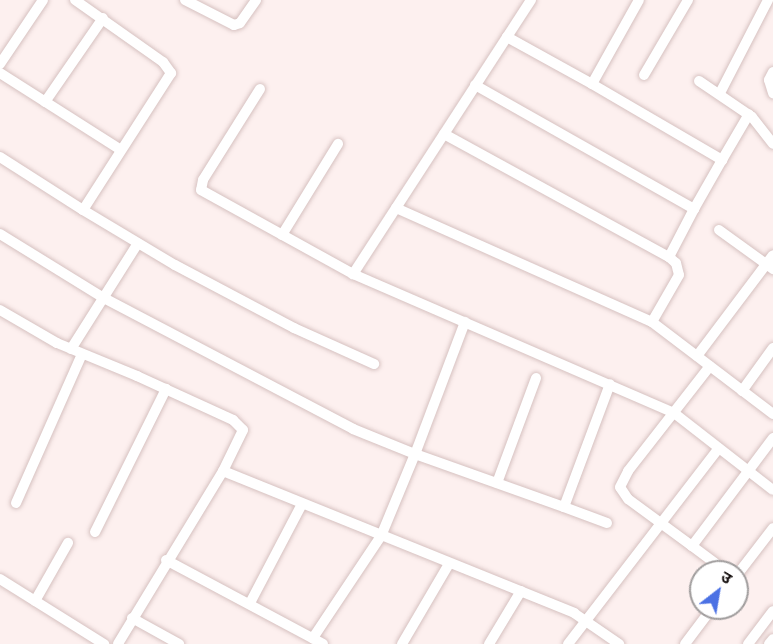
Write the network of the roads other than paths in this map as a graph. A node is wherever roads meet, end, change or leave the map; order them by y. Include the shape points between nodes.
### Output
1 (43, 0) edge
2 (75, 0) edge
3 (256, 0) edge
4 (531, 0) edge
5 (639, 0) edge
6 (688, 0) edge
7 (768, 0) edge
8 (191, 2) edge
9 (103, 18) junction
10 (507, 37) junction
11 (0, 64) edge
12 (773, 72) edge
13 (0, 73) edge
14 (644, 75) dead end
15 (699, 81) dead end
16 (592, 84) junction
17 (475, 86) junction
18 (260, 89) dead end
19 (720, 93) junction
20 (773, 93) edge
21 (45, 102) junction
22 (749, 114) junction
23 (444, 134) junction
24 (338, 144) dead end
25 (773, 144) edge
26 (121, 150) junction
27 (0, 157) edge
28 (722, 160) junction
29 (396, 208) junction
30 (83, 210) junction
31 (694, 210) junction
32 (719, 230) dead end
33 (0, 234) edge
34 (282, 235) junction
35 (138, 243) junction
36 (669, 257) junction
37 (771, 263) edge
38 (353, 274) junction
39 (102, 297) junction
40 (1, 315) edge
41 (465, 322) junction
42 (652, 322) junction
43 (773, 348) edge
44 (76, 351) junction
45 (697, 356) junction
46 (374, 364) dead end
47 (710, 366) junction
48 (536, 378) dead end
49 (610, 384) junction
50 (166, 389) junction
51 (742, 391) junction
52 (674, 413) junction
53 (773, 414) edge
54 (773, 438) edge
55 (719, 448) junction
56 (415, 454) junction
57 (748, 470) junction
58 (222, 471) junction
59 (497, 483) junction
60 (773, 489) edge
61 (16, 503) dead end
62 (302, 504) junction
63 (564, 507) junction
64 (607, 523) dead end
65 (661, 524) junction
66 (773, 528) edge
67 (95, 532) dead end
68 (381, 536) junction
69 (68, 543) dead end
70 (692, 546) junction
71 (166, 560) junction
72 (711, 560) edge
73 (748, 560) edge
74 (449, 564) junction
75 (0, 579) edge
76 (521, 591) junction
77 (35, 601) junction
78 (250, 603) junction
79 (773, 611) edge
80 (132, 618) junction
81 (585, 619) junction
82 (703, 620) edge
83 (773, 639) edge
84 (318, 641) edge
85 (104, 644) edge
86 (118, 644) edge
87 (179, 644) edge
88 (402, 644) edge
89 (489, 644) edge
90 (568, 644) edge
91 (619, 644) edge
92 (685, 644) edge
93 (748, 644) edge
94 (769, 644) edge

1 - 11 street
2 - 9 street
3 - 8 street via 240,23 234,25
4 - 10 street
5 - 16 street
6 - 14 street
7 - 19 street
9 - 21 street
9 - 26 street via 163,62 171,73
10 - 16 street
10 - 17 street
12 - 20 street via 769,80
13 - 21 street
15 - 19 street
16 - 28 street
17 - 23 street
17 - 31 street
18 - 34 street via 202,180 201,188 205,194
19 - 22 street
21 - 26 street
22 - 25 street
22 - 28 street
23 - 29 street
23 - 36 street
24 - 34 street
26 - 30 street
27 - 30 street
28 - 31 street
29 - 38 street
29 - 42 street
30 - 35 street
31 - 36 street
32 - 37 street
33 - 39 street
34 - 38 street
35 - 39 street
35 - 46 street via 294,328
36 - 42 street via 678,266 679,276
37 - 45 street
38 - 41 street
39 - 44 street
39 - 56 street via 353,429
40 - 44 street
41 - 49 street
41 - 56 street
42 - 45 street
43 - 51 street
44 - 50 street
44 - 61 street
45 - 47 street
47 - 51 street
47 - 52 street
48 - 59 street
49 - 52 street
49 - 63 street
50 - 58 street via 239,424 243,434
50 - 67 street
51 - 53 street
52 - 55 street
52 - 65 street via 628,471 620,488
54 - 57 street
55 - 57 street
55 - 65 street
56 - 59 street
56 - 68 street
57 - 60 street
57 - 70 street
58 - 62 street
58 - 71 street
59 - 63 street
62 - 68 street
62 - 78 street
63 - 64 street
65 - 70 street
65 - 81 street
66 - 73 street
68 - 74 street
68 - 84 street
69 - 77 street
70 - 72 street
71 - 78 street
71 - 80 street
74 - 76 street
74 - 88 street
75 - 77 street
76 - 81 street
76 - 89 street
77 - 85 street
78 - 84 street
79 - 93 street
80 - 86 street
80 - 87 street
81 - 90 street
81 - 91 street
82 - 92 street
83 - 94 street

